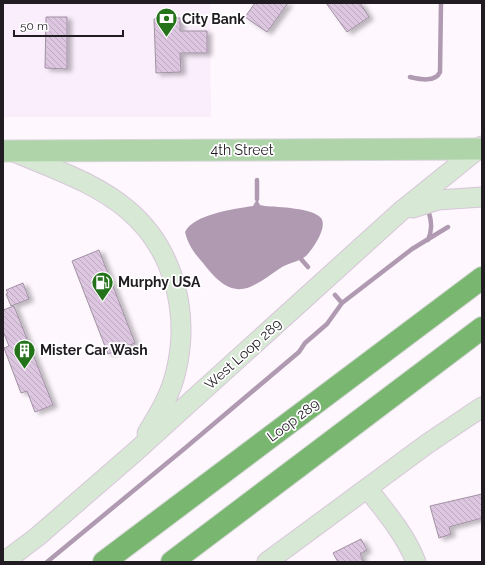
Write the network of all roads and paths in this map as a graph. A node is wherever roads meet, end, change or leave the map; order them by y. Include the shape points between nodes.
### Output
1 (481, 148) edge
2 (8, 151) edge
3 (482, 196) edge
4 (400, 212) junction
5 (482, 278) edge
6 (482, 328) edge
7 (482, 407) edge
8 (135, 452) junction
9 (367, 488) junction
10 (143, 532) junction
11 (4, 562) edge
12 (99, 562) edge
13 (104, 562) edge
14 (172, 562) edge
15 (267, 562) edge
16 (416, 562) edge

1 - 2 main road, 4th Street
1 - 4 main road, West Loop 289
2 - 8 main road via 86,183 129,211 153,238 174,280 181,321 180,353 176,372 165,403
3 - 4 main road via 438,200
4 - 8 main road, West Loop 289
5 - 10 highway, Loop 289
6 - 14 highway
7 - 9 main road
8 - 11 main road, West Loop 289 via 37,537
9 - 15 main road
9 - 16 main road via 392,519
10 - 12 highway
10 - 13 highway, Loop 289

